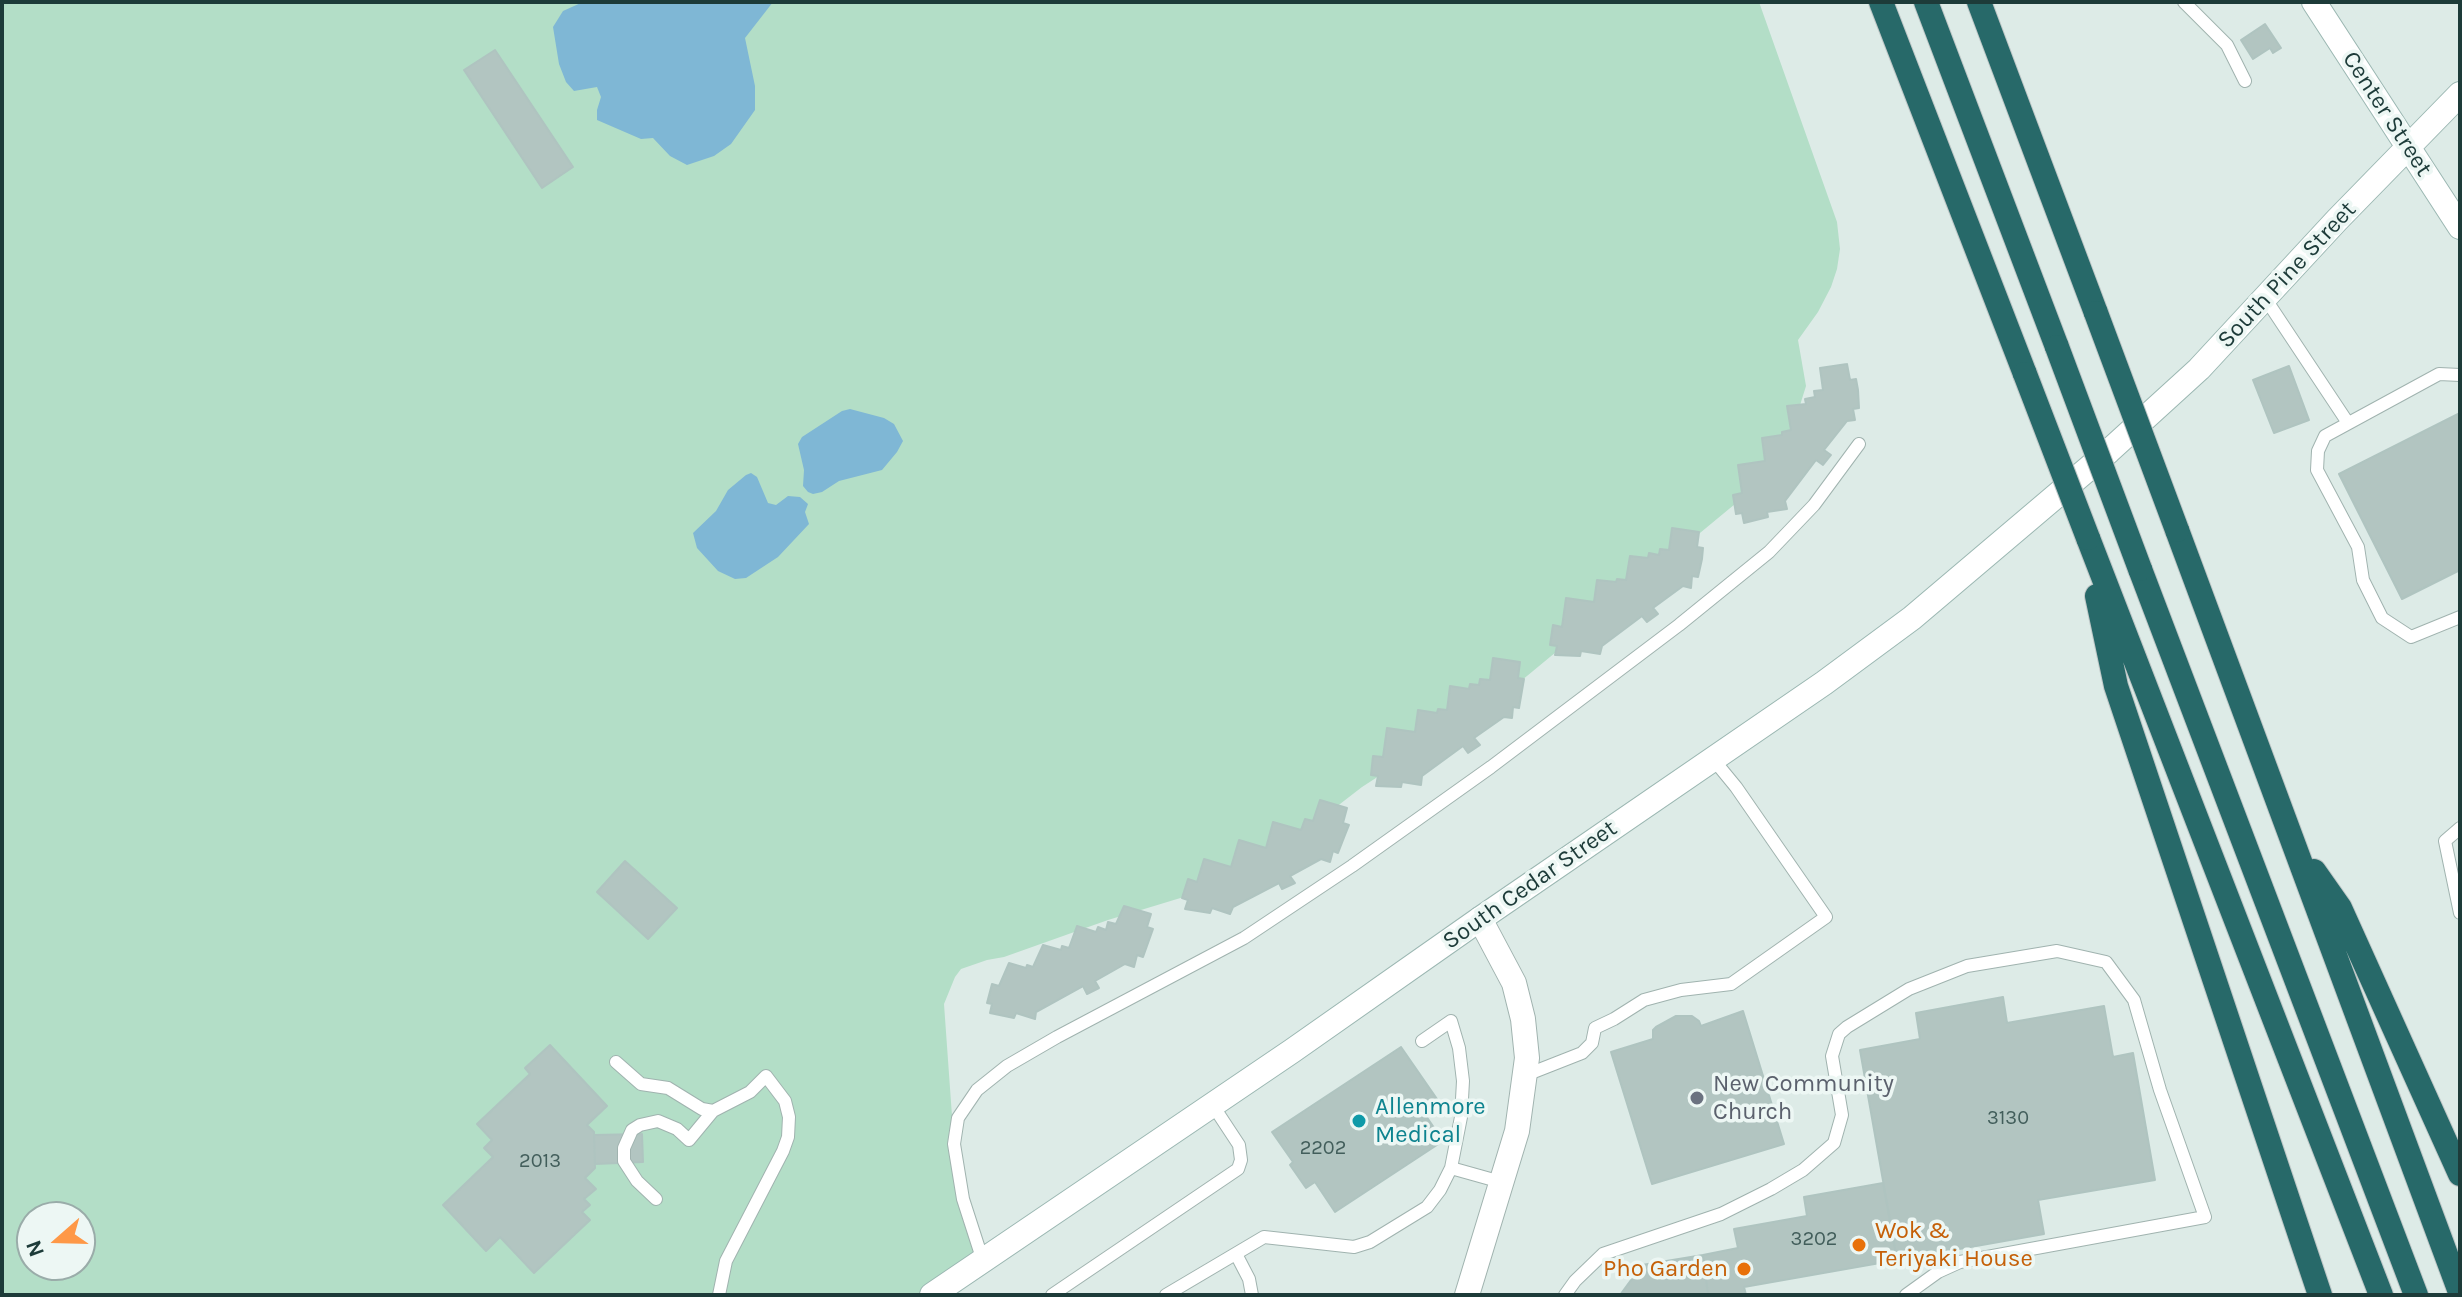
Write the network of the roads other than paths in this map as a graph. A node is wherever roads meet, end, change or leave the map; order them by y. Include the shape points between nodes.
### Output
1 (1881, 2) edge
2 (1926, 2) edge
3 (1979, 2) edge
4 (2184, 2) edge
5 (2314, 2) edge
6 (2245, 81) dead end
7 (2460, 94) edge
8 (2408, 147) junction
9 (2460, 227) edge
10 (2265, 298) junction
11 (2460, 375) edge
12 (2348, 423) junction
13 (1859, 444) dead end
14 (2109, 451) joint
15 (2104, 603) junction
16 (2460, 617) edge
17 (1713, 759) junction
18 (2460, 828) edge
19 (2294, 842) junction
20 (2460, 913) edge
21 (1480, 919) junction
22 (1422, 1041) dead end
23 (616, 1062) dead end
24 (1526, 1075) junction
25 (1212, 1104) junction
26 (713, 1111) junction
27 (1451, 1168) junction
28 (2460, 1174) edge
29 (1501, 1182) junction
30 (656, 1199) dead end
31 (1236, 1254) junction
32 (983, 1261) junction
33 (945, 1291) edge
34 (2460, 1292) edge
35 (719, 1295) edge
36 (1052, 1295) edge
37 (1166, 1295) edge
38 (1252, 1295) edge
39 (1467, 1295) edge
40 (1565, 1295) edge
41 (1906, 1295) edge
42 (2320, 1295) edge
43 (2381, 1295) edge
44 (2416, 1295) edge

1 - 15 highway, bridge via 2088,538
2 - 44 highway, bridge
3 - 19 highway, bridge
4 - 6 lane via 2227,45
5 - 8 main road, Center Street
7 - 8 main road, South Pine Street
8 - 9 main road, Center Street
8 - 10 main road, South Pine Street
10 - 12 lane
10 - 14 main road, South Pine Street via 2199,369
11 - 12 lane via 2439,374
12 - 16 lane via 2325,436 2317,470 2358,547 2372,601 2382,618 2411,637
13 - 32 lane via 1814,505 1769,552 1491,767 1244,938 1057,1037 977,1090 958,1118 954,1144 963,1199
14 - 17 main road, South Cedar Street via 1912,618
15 - 42 highway via 2116,686
15 - 43 highway
17 - 21 main road, South Cedar Street
17 - 24 lane via 1826,917 1731,984 1644,1000 1595,1028 1592,1043 1582,1053
18 - 20 lane via 2445,841
19 - 28 highway via 2340,908
19 - 34 highway
21 - 24 main road via 1514,983 1523,1019
21 - 25 main road, South Cedar Street
22 - 27 lane via 1451,1021 1463,1091
23 - 26 lane via 641,1084 668,1088
24 - 29 main road
25 - 32 main road, South Cedar Street
25 - 36 lane via 1239,1145 1238,1169
26 - 30 lane via 689,1140 658,1121 640,1125 626,1139 628,1170
26 - 35 lane via 750,1092 766,1076 785,1101 790,1123 783,1151 726,1261
27 - 29 lane
27 - 31 lane via 1427,1207 1363,1245 1264,1237
29 - 39 main road
31 - 37 lane
31 - 38 lane
32 - 33 main road, South Cedar Street
40 - 41 lane via 1603,1254 1721,1214 1803,1170 1834,1143 1842,1115 1832,1056 1847,1027 1909,989 1967,966 2057,951 2106,962 2134,1000 2205,1217 1960,1262

